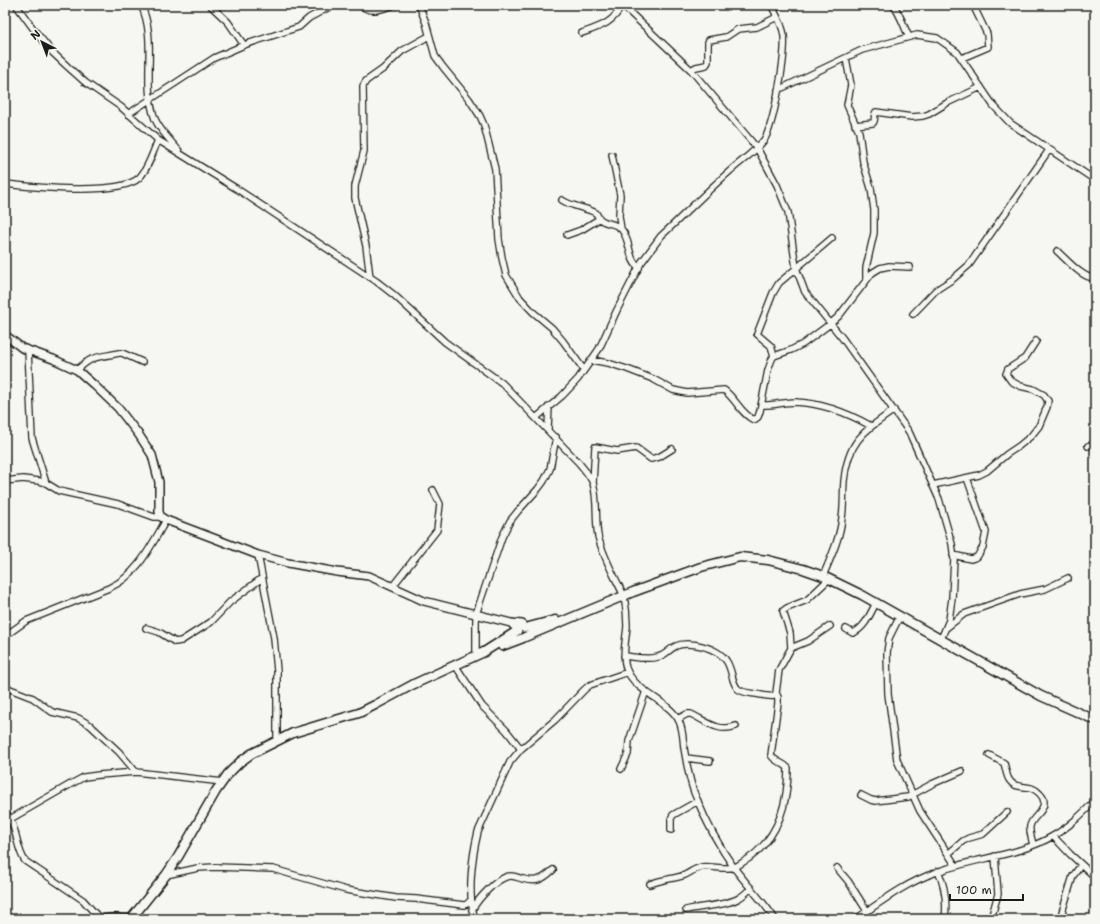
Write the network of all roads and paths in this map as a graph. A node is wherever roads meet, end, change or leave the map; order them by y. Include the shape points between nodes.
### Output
1 (16, 5) edge
2 (141, 5) edge
3 (210, 5) edge
4 (333, 5) edge
5 (361, 5) edge
6 (394, 5) edge
7 (419, 5) edge
8 (622, 5) edge
9 (781, 5) edge
10 (893, 5) edge
11 (973, 5) edge
12 (772, 7) edge
13 (777, 17) junction
14 (582, 33) dead end
15 (430, 36) junction
16 (909, 37) junction
17 (244, 45) junction
18 (846, 58) junction
19 (962, 58) junction
20 (691, 70) junction
21 (981, 87) junction
22 (778, 90) junction
23 (151, 99) junction
24 (128, 114) junction
25 (855, 125) junction
26 (158, 140) junction
27 (757, 148) junction
28 (1049, 150) junction
29 (181, 155) junction
30 (612, 155) dead end
31 (1095, 180) edge
32 (5, 184) edge
33 (562, 200) dead end
34 (599, 219) junction
35 (621, 229) junction
36 (567, 235) dead end
37 (832, 238) dead end
38 (1057, 250) dead end
39 (910, 267) dead end
40 (639, 268) junction
41 (796, 268) junction
42 (370, 277) junction
43 (1095, 278) edge
44 (866, 280) junction
45 (913, 314) dead end
46 (830, 324) junction
47 (6, 336) edge
48 (1036, 341) dead end
49 (28, 350) junction
50 (774, 356) junction
51 (591, 360) junction
52 (142, 362) dead end
53 (77, 370) junction
54 (584, 370) junction
55 (761, 405) junction
56 (550, 406) junction
57 (894, 410) junction
58 (536, 417) junction
59 (871, 426) junction
60 (548, 429) junction
61 (556, 437) junction
62 (1095, 444) edge
63 (1088, 446) dead end
64 (672, 449) dead end
65 (966, 478) junction
66 (5, 481) edge
67 (46, 483) junction
68 (593, 483) junction
69 (933, 485) junction
70 (433, 490) dead end
71 (164, 518) junction
72 (258, 555) junction
73 (953, 556) junction
74 (262, 578) junction
75 (826, 578) junction
76 (1068, 578) dead end
77 (392, 587) junction
78 (624, 596) junction
79 (876, 603) junction
80 (476, 614) junction
81 (576, 616) junction
82 (900, 616) junction
83 (830, 626) dead end
84 (146, 628) dead end
85 (521, 629) junction
86 (846, 629) dead end
87 (946, 629) junction
88 (5, 636) edge
89 (524, 638) junction
90 (941, 639) junction
91 (791, 648) junction
92 (480, 653) junction
93 (624, 656) junction
94 (454, 665) junction
95 (628, 672) junction
96 (5, 688) edge
97 (646, 691) junction
98 (776, 693) junction
99 (678, 719) junction
100 (1095, 720) edge
101 (736, 726) dead end
102 (277, 741) junction
103 (521, 749) junction
104 (989, 755) dead end
105 (686, 758) junction
106 (710, 761) dead end
107 (621, 769) dead end
108 (962, 771) dead end
109 (136, 772) junction
110 (223, 782) junction
111 (861, 795) dead end
112 (913, 795) junction
113 (698, 801) junction
114 (1095, 801) edge
115 (1007, 812) dead end
116 (5, 813) edge
117 (11, 818) junction
118 (5, 822) edge
119 (671, 830) dead end
120 (1053, 836) junction
121 (1033, 845) junction
122 (948, 854) junction
123 (995, 856) junction
124 (1081, 865) junction
125 (956, 866) junction
126 (734, 867) junction
127 (837, 868) dead end
128 (554, 870) dead end
129 (938, 871) junction
130 (166, 875) junction
131 (1095, 877) edge
132 (650, 884) dead end
133 (751, 888) junction
134 (471, 900) junction
135 (686, 910) dead end
136 (867, 911) junction
137 (473, 915) edge
138 (132, 918) edge
139 (95, 919) edge
140 (100, 919) edge
141 (465, 919) edge
142 (774, 919) edge
143 (856, 919) edge
144 (945, 919) edge
145 (991, 919) edge
146 (1060, 919) edge

1 - 24 street via 52,52 86,83
2 - 23 street via 148,30
3 - 17 street via 228,22
4 - 17 street via 309,18 299,27
5 - 6 street via 366,10 372,10
7 - 15 street
8 - 14 street via 614,18
8 - 20 street
9 - 12 street
10 - 16 street
11 - 19 street via 987,34 988,47
12 - 13 street
13 - 20 street via 757,27 738,29 726,38 710,40 706,65
13 - 22 street via 784,35
15 - 42 street via 402,51 363,86 364,151 355,186 355,198
15 - 54 street via 435,56 469,99 484,125 495,169 499,239 506,275 520,298 563,341
16 - 18 street via 862,50
16 - 19 street via 917,34 937,38
17 - 23 street via 214,58
18 - 22 street
18 - 25 street via 851,85 847,105
19 - 21 street
20 - 27 street
21 - 25 street via 929,114 912,117 876,112 873,123
21 - 28 street via 1001,115
22 - 27 street via 770,127
23 - 24 street
23 - 29 street via 155,119
24 - 26 street
25 - 44 street via 859,132 874,210 874,233 866,268
26 - 29 street
26 - 32 street via 138,179 124,185 56,189
27 - 40 street via 661,236
27 - 41 street via 788,212
28 - 31 street
28 - 45 street via 969,265 954,279 936,290
29 - 42 street
30 - 35 street via 620,195
33 - 34 street via 572,206 596,213
34 - 35 street
34 - 36 street
35 - 40 street via 634,263
37 - 41 street
38 - 43 street via 1083,274
39 - 44 street via 880,268
40 - 51 street via 599,349
41 - 46 street via 805,292
41 - 50 street via 779,283 758,331 758,335 771,346
42 - 58 street via 394,295 445,342 502,383
44 - 46 street
46 - 50 street via 803,344
46 - 57 street
47 - 49 street
48 - 65 street via 1024,358 1008,369 1006,374 1011,381 1033,389 1044,395 1048,401 1039,426 1019,446 987,471
49 - 53 street
49 - 67 street via 32,438
50 - 55 street via 768,370
51 - 54 street
51 - 55 street via 627,369 673,390 687,393 724,390 747,417 754,420
52 - 53 street via 119,353 93,358
53 - 71 street via 118,408 152,455 159,482 159,512
54 - 56 street
55 - 59 street via 794,402 816,404 853,416
56 - 58 street
56 - 60 street
57 - 59 street
57 - 69 street via 908,432
58 - 60 street
59 - 75 street via 851,450 844,481 841,528
60 - 61 street
61 - 68 street via 580,462
61 - 80 street via 550,469 505,532
62 - 63 street
64 - 68 street via 652,459 636,448 617,451 595,447
65 - 69 street
65 - 73 street via 986,532 983,547 977,557 971,559
66 - 67 street
67 - 71 street via 59,491 118,504
68 - 78 street via 598,536
69 - 73 street via 946,520
70 - 77 street via 440,504 437,530
71 - 72 street via 178,526
71 - 88 street via 147,552 127,578 26,621
72 - 74 street
72 - 77 street via 288,563 369,576
73 - 87 street via 952,598
74 - 84 street via 230,602 211,622 181,641 174,642 160,632
74 - 102 street via 274,638 277,671
75 - 78 main road via 803,568 740,557 701,567
75 - 79 main road
75 - 91 street via 807,600 783,611 790,633
76 - 87 street via 1045,589 1020,594 969,612
77 - 80 street via 424,601
78 - 81 main road
78 - 93 street via 627,617
79 - 82 main road
79 - 86 street via 856,632
80 - 85 street via 522,624
80 - 92 street
81 - 85 main road
81 - 89 main road
82 - 90 main road
82 - 112 street via 889,638 888,694 897,760
83 - 91 street via 808,641
85 - 89 main road via 528,634
85 - 92 main road
87 - 90 street
89 - 92 main road
90 - 100 main road via 1041,696
91 - 98 street via 780,670
92 - 94 main road
93 - 95 street
93 - 98 street via 657,658 683,644 709,648 724,657 729,664 736,687 740,690 772,696
94 - 102 main road via 359,713 293,733
94 - 103 street via 482,706
95 - 97 street via 637,685
95 - 103 street via 590,685
96 - 109 street via 33,698 52,712 78,718 119,752
97 - 99 street
97 - 107 street via 628,754
98 - 126 street via 778,703 771,755 776,762 788,768 783,811 768,840 755,854
99 - 101 street via 691,714 716,727 724,729
99 - 105 street
102 - 110 main road via 240,762
103 - 134 street via 510,762 478,832 471,872
104 - 121 street via 1004,763 1010,782 1031,787 1042,797 1043,806 1030,826
105 - 106 street
105 - 113 street via 690,781
108 - 112 street
109 - 110 street
109 - 117 street via 84,777
110 - 130 main road
111 - 112 street via 875,801
112 - 122 street via 920,811
113 - 119 street via 673,815
113 - 126 street
114 - 120 street
115 - 122 street via 983,834 963,842
116 - 117 street
117 - 118 street
117 - 140 street via 25,861 83,900
120 - 121 street
120 - 124 street
121 - 123 street
122 - 125 street
123 - 125 street
123 - 145 street via 998,894
124 - 131 street
124 - 146 street via 1073,876
125 - 129 street
126 - 132 street via 700,868
126 - 133 street
127 - 136 street
128 - 137 street via 544,878 532,881 504,877 480,899
129 - 136 street via 894,893
129 - 144 street via 946,898
130 - 134 street via 198,868 267,869 287,872 346,890 376,895 464,905
130 - 138 main road
133 - 135 street via 738,899 726,904
133 - 142 street
134 - 137 street
136 - 143 street
137 - 141 street
138 - 140 street
139 - 140 street

